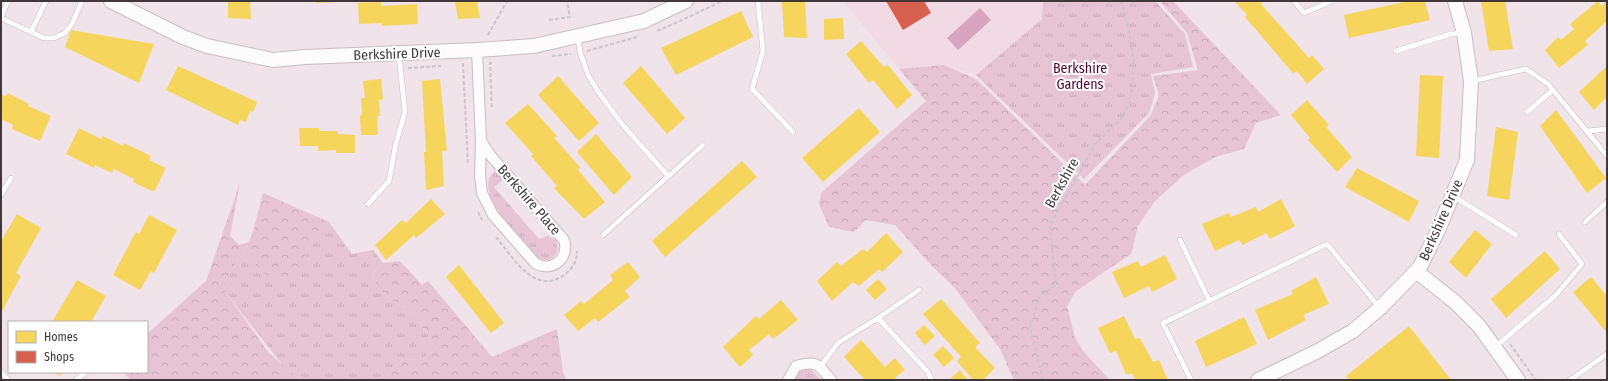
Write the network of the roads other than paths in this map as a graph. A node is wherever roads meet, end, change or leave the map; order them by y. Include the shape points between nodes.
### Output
1 (8, 1) edge
2 (46, 1) edge
3 (82, 1) edge
4 (111, 1) edge
5 (686, 1) edge
6 (758, 1) edge
7 (1294, 1) edge
8 (1332, 1) edge
9 (1455, 1) edge
10 (1, 17) edge
11 (32, 32) junction
12 (1464, 33) junction
13 (578, 36) junction
14 (476, 50) junction
15 (1396, 51) dead end
16 (399, 54) junction
17 (1471, 81) junction
18 (1553, 90) junction
19 (1527, 112) dead end
20 (1607, 129) edge
21 (1588, 131) junction
22 (793, 132) dead end
23 (481, 141) junction
24 (703, 145) dead end
25 (1607, 156) edge
26 (668, 176) junction
27 (11, 178) dead end
28 (1, 195) edge
29 (1453, 196) junction
30 (1607, 202) edge
31 (368, 204) dead end
32 (1585, 222) dead end
33 (603, 234) dead end
34 (1559, 234) dead end
35 (1516, 235) dead end
36 (1180, 240) dead end
37 (1416, 271) junction
38 (919, 290) dead end
39 (1209, 300) junction
40 (1380, 308) junction
41 (878, 318) junction
42 (1494, 347) junction
43 (1607, 354) edge
44 (820, 366) junction
45 (1, 372) edge
46 (85, 373) edge
47 (8, 380) edge
48 (76, 380) edge
49 (788, 380) edge
50 (831, 380) edge
51 (931, 380) edge
52 (1190, 380) edge
53 (1258, 380) edge
54 (1518, 380) edge
55 (1570, 380) edge

1 - 10 lane
2 - 11 lane
3 - 11 lane via 65,33 54,38 44,38
4 - 16 street, Berkshire Drive via 183,37 207,46 273,60
5 - 13 street, Berkshire Drive via 644,21
6 - 22 lane via 763,51 752,89
7 - 8 lane via 1304,13
9 - 12 street, Berkshire Drive
10 - 11 lane
12 - 15 lane via 1451,34
12 - 17 street, Berkshire Drive
13 - 14 street, Berkshire Drive via 534,46
13 - 26 lane via 580,52 588,74 599,93 622,124
14 - 16 street, Berkshire Drive
14 - 23 street, Berkshire Place
16 - 31 lane via 405,112 389,181
17 - 18 lane via 1526,69
17 - 29 street, Berkshire Drive via 1468,160
18 - 19 lane
18 - 21 lane
20 - 21 lane
21 - 25 lane
23 - 23 street, Berkshire Place via 480,184 489,210 535,263 547,267 555,265 565,253 564,240
24 - 26 lane
26 - 33 lane
27 - 28 lane
29 - 35 lane
29 - 37 street, Berkshire Drive
30 - 32 lane
34 - 42 lane via 1582,264 1555,296
36 - 39 lane
37 - 40 street, Berkshire Drive
37 - 42 street via 1455,302 1479,326
38 - 41 lane
39 - 40 lane via 1327,244
39 - 52 lane via 1163,323
40 - 53 street, Berkshire Drive via 1353,331
41 - 44 lane via 838,343
41 - 51 lane via 928,372
42 - 54 street
43 - 55 lane
44 - 49 street via 808,362 796,366
44 - 50 street
45 - 47 lane
46 - 48 lane

